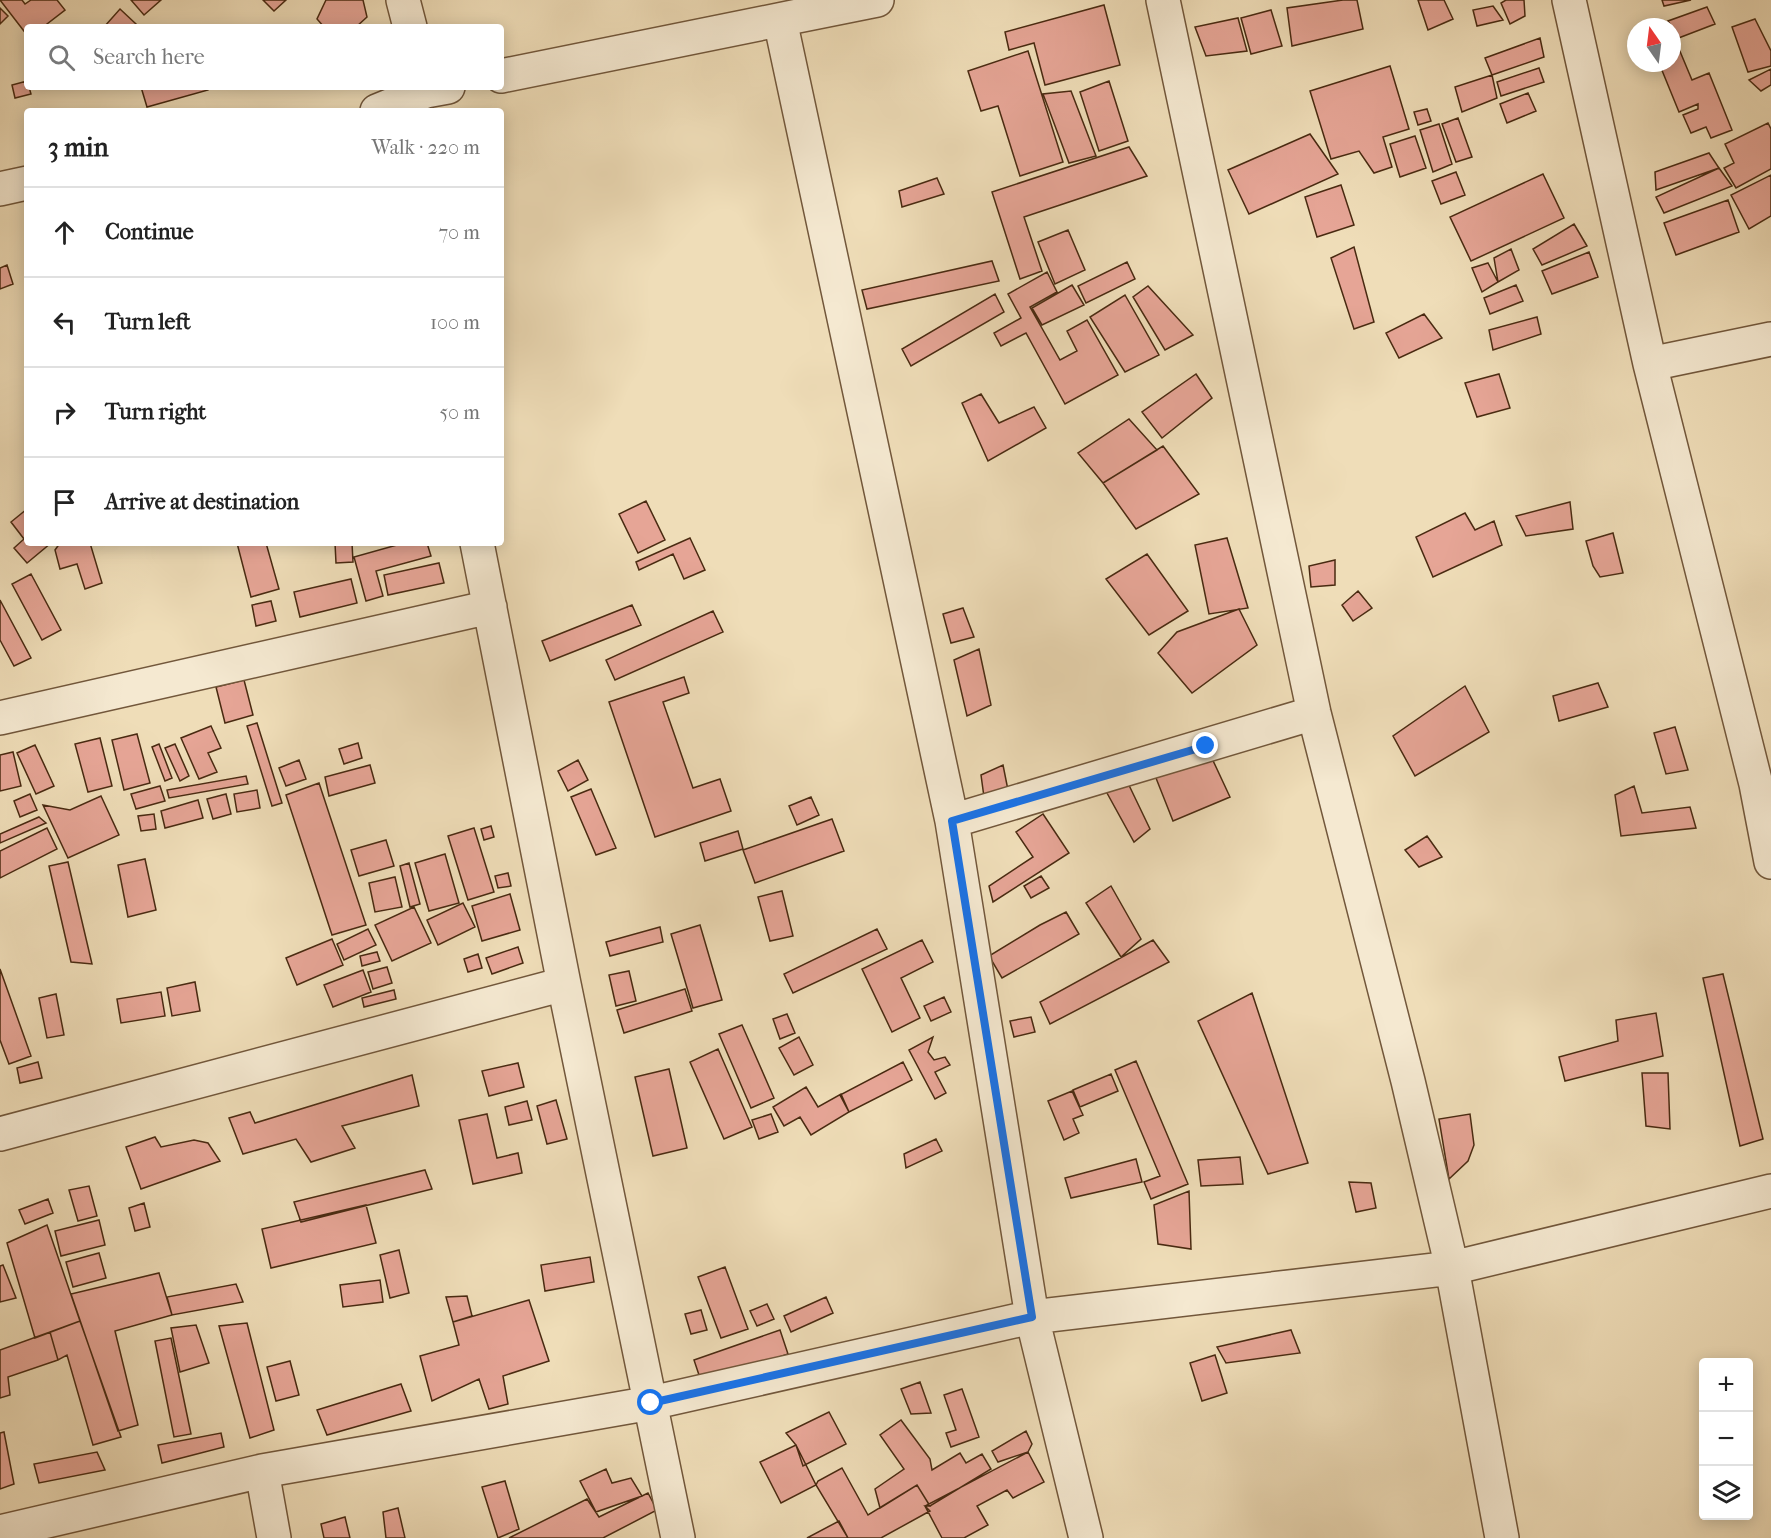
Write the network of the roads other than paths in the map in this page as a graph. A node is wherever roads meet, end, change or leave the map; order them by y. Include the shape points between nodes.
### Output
1 (403, 0) edge
2 (877, 0) edge
3 (1163, 0) edge
4 (1569, 0) edge
5 (780, 20) junction
6 (409, 24) edge
7 (504, 75) edge
8 (429, 90) edge
9 (389, 108) edge
10 (24, 184) edge
11 (0, 189) edge
12 (1771, 339) edge
13 (1650, 364) junction
14 (478, 546) edge
15 (490, 607) junction
16 (1314, 713) junction
17 (0, 718) edge
18 (1764, 783) edge
19 (952, 821) junction
20 (1771, 862) edge
21 (564, 984) junction
22 (0, 1134) edge
23 (1771, 1191) edge
24 (1452, 1268) junction
25 (1032, 1317) junction
26 (651, 1403) junction
27 (261, 1471) junction
28 (0, 1532) edge
29 (274, 1538) edge
30 (678, 1538) edge
31 (1086, 1538) edge
32 (1502, 1538) edge

1 - 6 street
2 - 5 street
3 - 16 street
4 - 13 street
5 - 7 street
5 - 19 street
8 - 9 street
10 - 11 street
12 - 13 street
13 - 18 street
14 - 15 street
15 - 17 street
15 - 21 street
16 - 19 street
16 - 24 street
18 - 20 street
19 - 25 street
21 - 22 street
21 - 26 street
23 - 24 street
24 - 25 street
24 - 32 street
25 - 26 street
25 - 31 street
26 - 27 street
26 - 30 street
27 - 28 street
27 - 29 street

